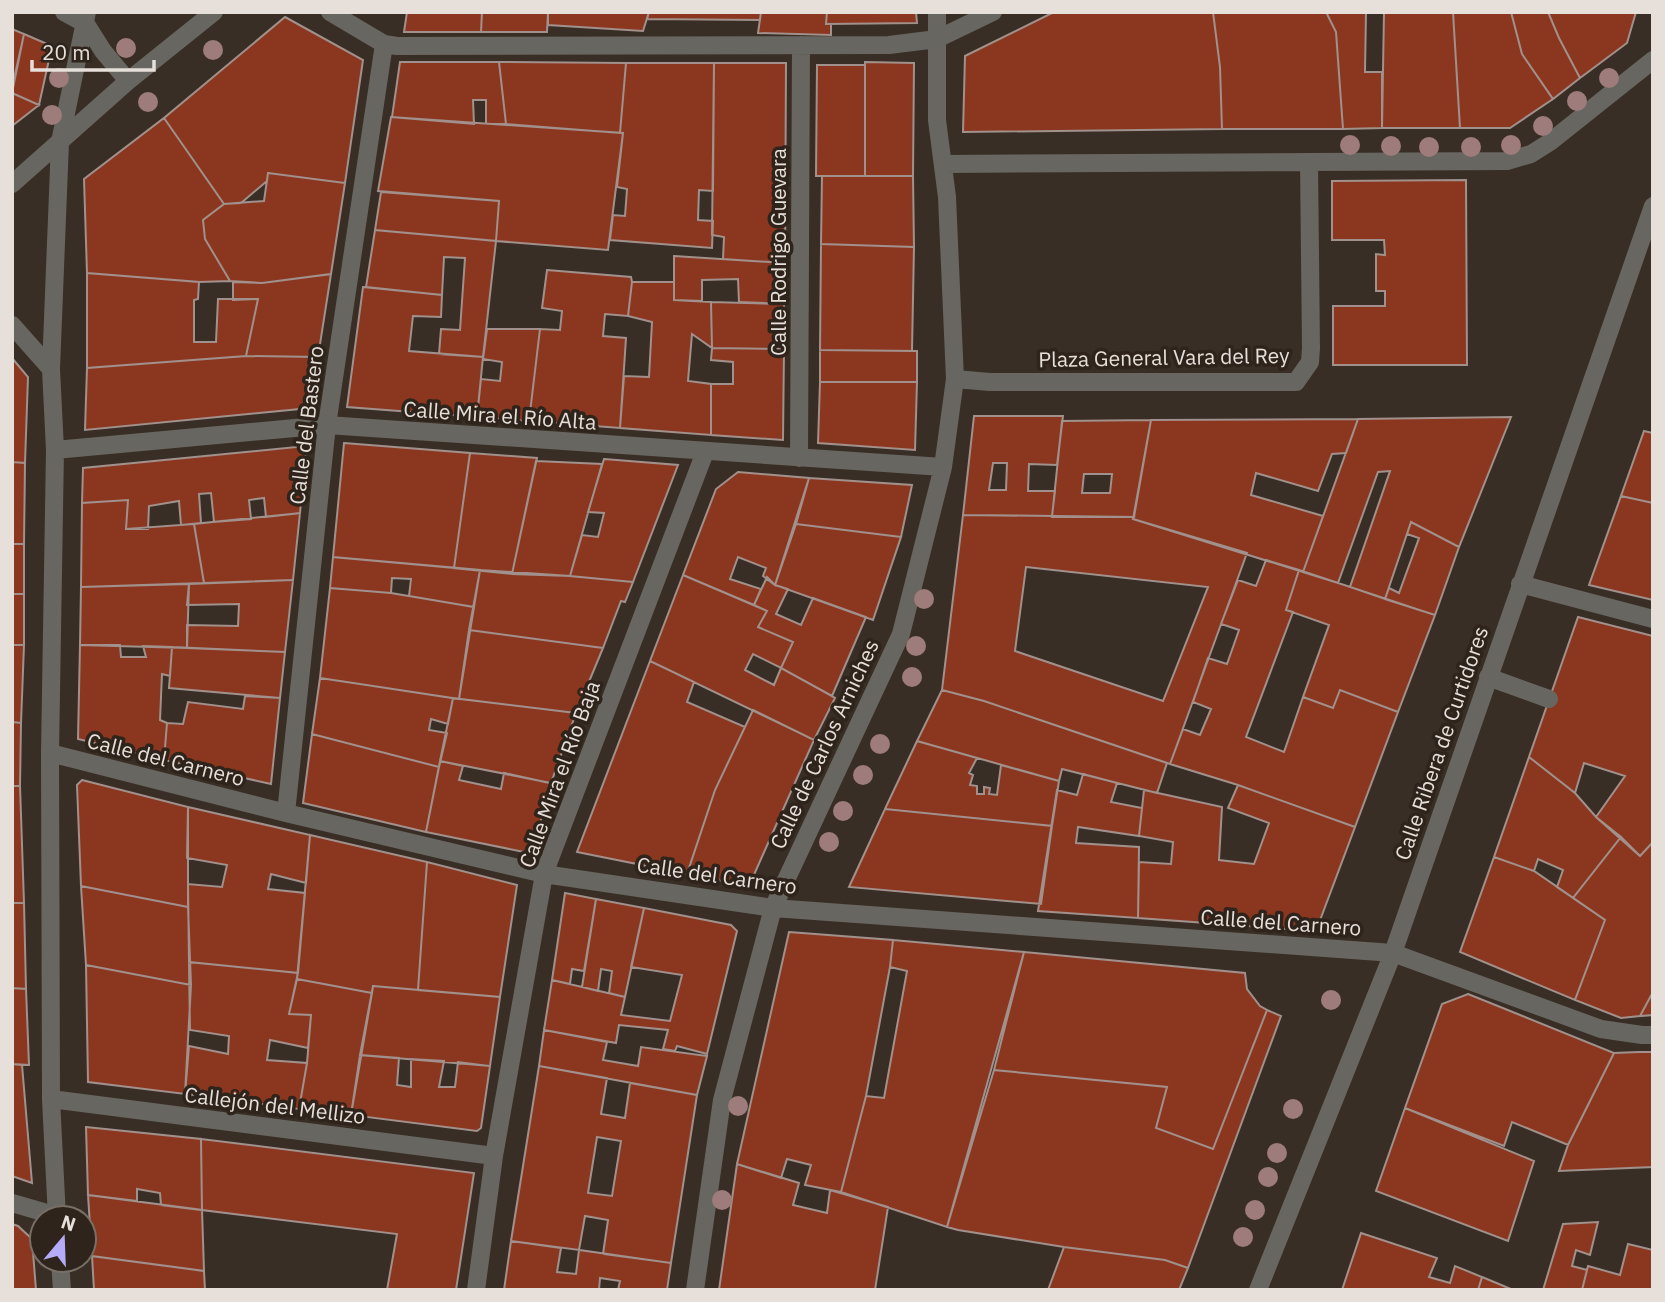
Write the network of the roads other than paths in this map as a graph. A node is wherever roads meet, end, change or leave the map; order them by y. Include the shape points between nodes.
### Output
1 (64, 12) edge
2 (214, 12) edge
3 (330, 12) edge
4 (937, 12) edge
5 (993, 12) edge
6 (86, 18) edge
7 (937, 39) junction
8 (384, 44) junction
9 (801, 45) junction
10 (1653, 60) edge
11 (128, 81) junction
12 (60, 142) junction
13 (1310, 162) junction
14 (943, 164) junction
15 (12, 184) edge
16 (1653, 206) edge
17 (12, 325) edge
18 (51, 369) junction
19 (955, 379) junction
20 (327, 425) junction
21 (55, 450) junction
22 (705, 452) junction
23 (800, 458) junction
24 (943, 467) junction
25 (1520, 584) junction
26 (1653, 619) edge
27 (1488, 677) junction
28 (1549, 699) dead end
29 (50, 753) junction
30 (286, 813) junction
31 (544, 874) junction
32 (772, 908) junction
33 (1393, 953) junction
34 (1653, 1035) edge
35 (51, 1099) junction
36 (494, 1156) junction
37 (56, 1204) edge
38 (475, 1290) edge
39 (695, 1290) edge
40 (1258, 1290) edge

1 - 6 street
2 - 11 street
3 - 8 street
4 - 7 street
5 - 7 street
6 - 11 street via 103,51
6 - 12 street
7 - 9 street via 889,45
7 - 14 street via 937,120
8 - 9 street
8 - 20 street, Calle del Bastero
9 - 23 street, Calle Rodrigo Guevara
10 - 13 street via 1550,142 1507,161
11 - 12 street
12 - 15 street
12 - 18 street
13 - 14 street
13 - 19 street, Plaza General Vara del Rey via 1311,348 1310,362 1296,382
14 - 19 street
16 - 25 street, Calle Ribera de Curtidores
17 - 18 street
18 - 21 street
19 - 24 street, Calle de Carlos Arniches
20 - 21 street, Calle Mira el Río Alta
20 - 22 street, Calle Mira el Río Alta
20 - 30 street, Calle del Bastero
21 - 29 street
22 - 23 street, Calle Mira el Río Alta
22 - 31 street, Calle Mira el Río Baja
23 - 24 street, Calle Mira el Río Alta
24 - 32 street, Calle de Carlos Arniches via 901,634
25 - 26 street
25 - 27 street, Calle Ribera de Curtidores
27 - 28 street
27 - 33 street, Calle Ribera de Curtidores
29 - 30 street, Calle del Carnero
29 - 35 street
30 - 31 street, Calle del Carnero
31 - 32 street, Calle del Carnero
31 - 36 street, Calle Mira el Río Baja
32 - 33 street, Calle del Carnero
32 - 39 street, Calle de Carlos Arniches via 722,1100
33 - 34 street, Calle del Carnero via 1601,1030
33 - 40 street, Calle Ribera de Curtidores
35 - 36 street, Callejón del Mellizo
35 - 37 street
36 - 38 street, Calle Mira el Río Baja

